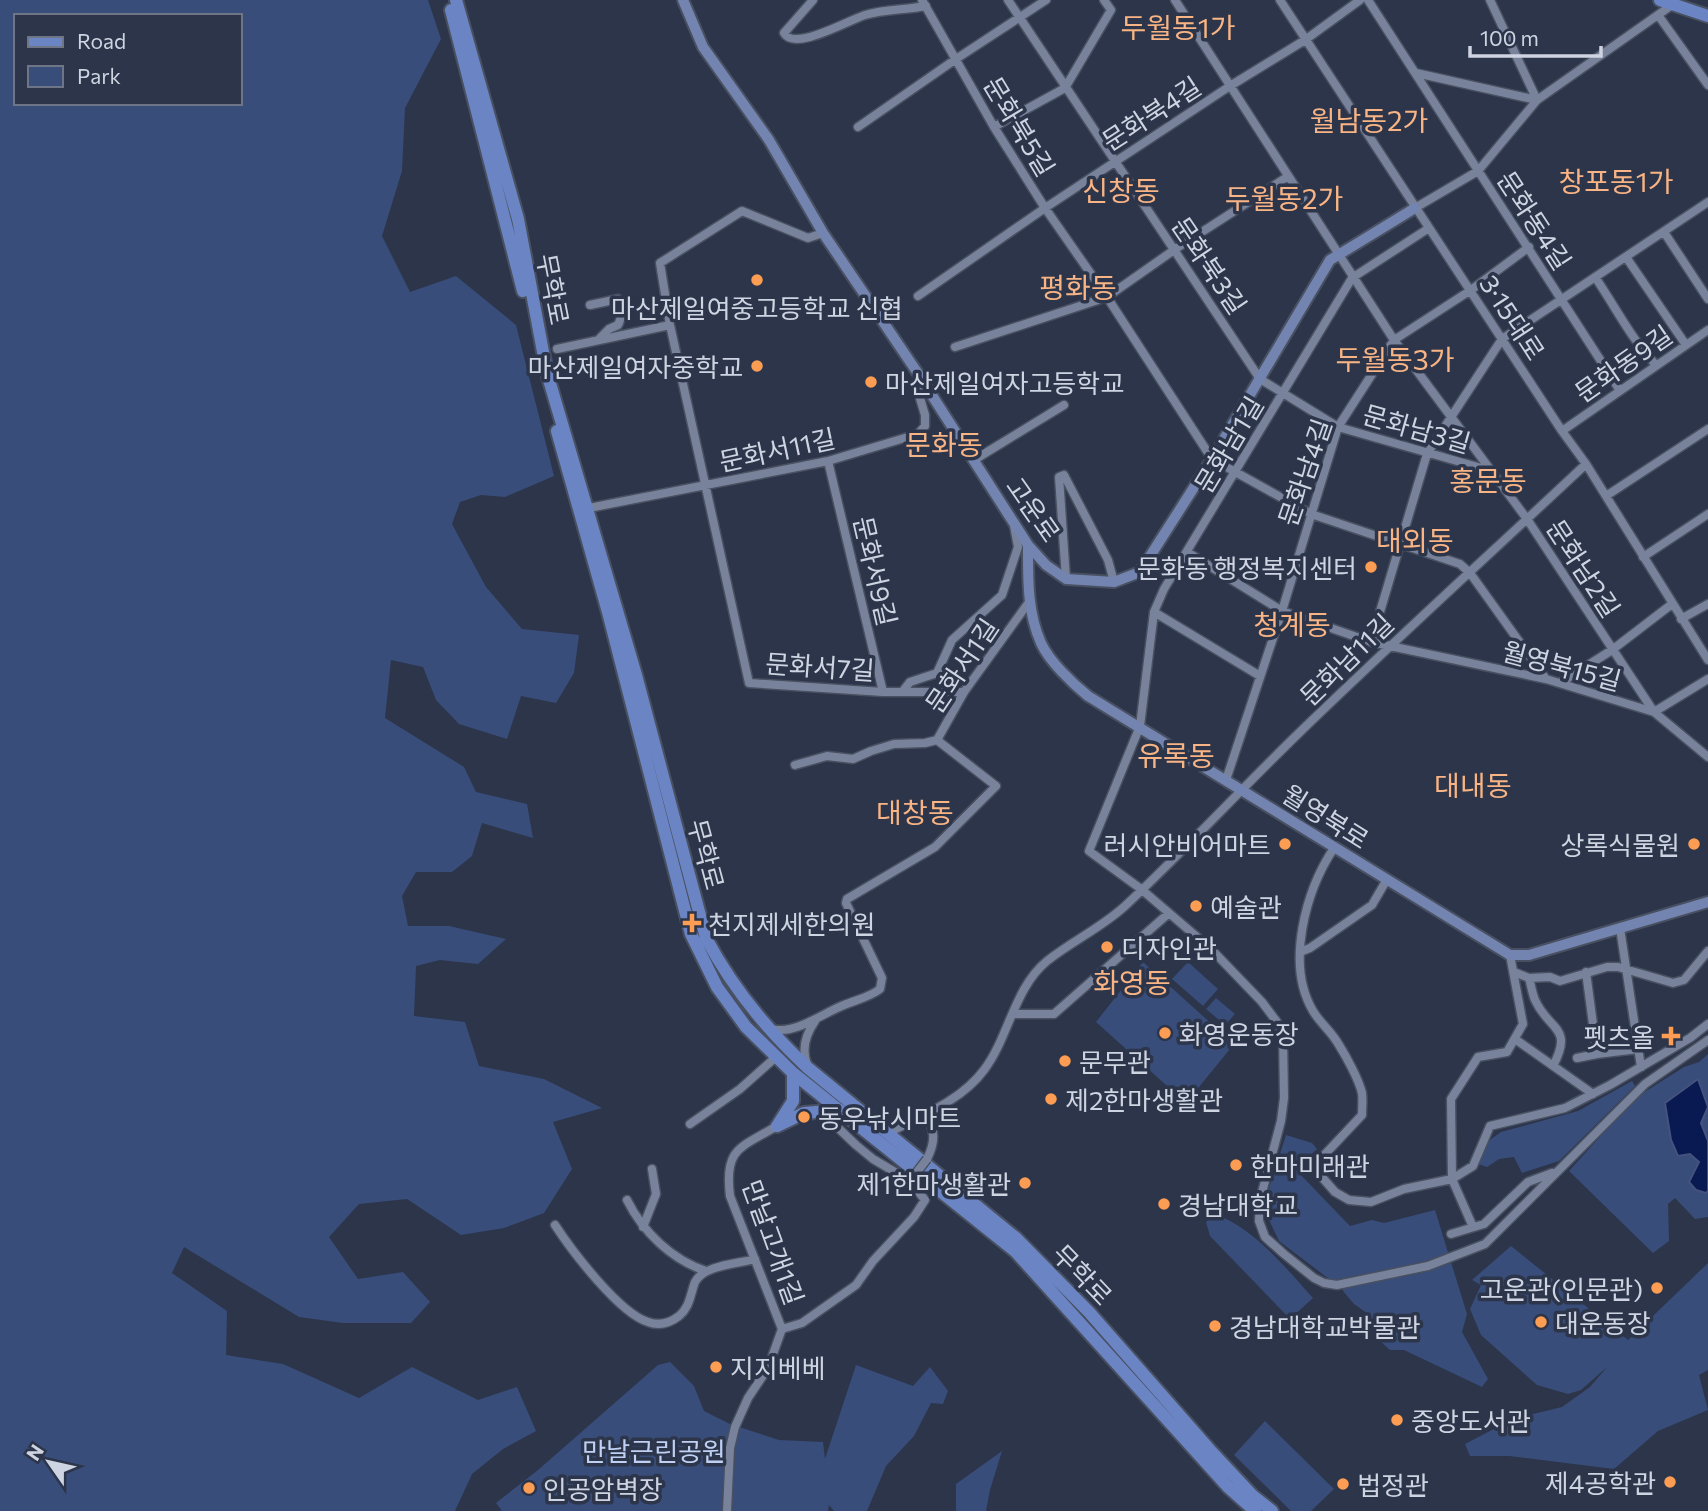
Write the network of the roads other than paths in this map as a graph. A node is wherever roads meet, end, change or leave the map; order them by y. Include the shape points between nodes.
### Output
1 (448, 0) edge
2 (456, 0) edge
3 (682, 0) edge
4 (813, 0) edge
5 (1008, 0) edge
6 (1046, 0) edge
7 (1104, 0) edge
8 (1175, 0) edge
9 (1280, 0) edge
10 (1360, 0) edge
11 (1368, 0) edge
12 (1489, 0) edge
13 (1666, 2) edge
14 (924, 3) edge
15 (1658, 15) junction
16 (1708, 16) edge
17 (1019, 17) junction
18 (1305, 40) junction
19 (956, 59) junction
20 (1416, 73) junction
21 (1708, 85) edge
22 (1230, 86) junction
23 (1065, 88) junction
24 (1536, 100) junction
25 (858, 127) dead end
26 (994, 127) junction
27 (1116, 162) junction
28 (1478, 171) junction
29 (1287, 177) junction
30 (1708, 202) edge
31 (1045, 208) junction
32 (1415, 208) junction
33 (1429, 228) junction
34 (1664, 232) junction
35 (823, 233) junction
36 (1529, 247) junction
37 (1174, 250) junction
38 (1626, 257) junction
39 (1340, 258) junction
40 (1595, 277) junction
41 (1352, 278) junction
42 (1471, 290) junction
43 (918, 296) dead end
44 (1107, 297) junction
45 (1562, 299) junction
46 (1708, 299) edge
47 (590, 305) dead end
48 (670, 325) junction
49 (1708, 330) edge
50 (1502, 339) junction
51 (598, 340) junction
52 (1394, 340) junction
53 (1686, 345) junction
54 (955, 347) dead end
55 (557, 349) dead end
56 (1656, 365) junction
57 (1260, 379) junction
58 (925, 384) junction
59 (1619, 389) junction
60 (1284, 394) junction
61 (1064, 405) dead end
62 (1451, 414) junction
63 (1338, 427) junction
64 (1708, 429) edge
65 (1562, 431) junction
66 (1427, 454) junction
67 (1212, 459) junction
68 (974, 460) junction
69 (828, 461) junction
70 (1586, 464) junction
71 (1492, 471) junction
72 (1236, 472) junction
73 (706, 486) junction
74 (1606, 496) junction
75 (589, 508) junction
76 (1311, 514) junction
77 (1708, 514) edge
78 (1527, 520) junction
79 (1014, 523) junction
80 (1028, 545) junction
81 (1400, 545) junction
82 (1187, 552) junction
83 (1643, 557) junction
84 (1470, 573) junction
85 (1066, 579) junction
86 (1114, 582) junction
87 (1029, 602) junction
88 (1672, 604) junction
89 (1708, 604) edge
90 (1282, 611) junction
91 (1154, 612) junction
92 (1681, 619) junction
93 (1371, 642) junction
94 (1389, 645) junction
95 (1612, 650) junction
96 (1708, 660) edge
97 (1260, 676) junction
98 (1546, 679) junction
99 (1708, 679) edge
100 (1560, 683) junction
101 (903, 691) junction
102 (883, 692) junction
103 (964, 692) junction
104 (1654, 712) junction
105 (1140, 726) junction
106 (937, 740) junction
107 (1708, 757) edge
108 (795, 765) dead end
109 (1226, 780) junction
110 (1240, 790) junction
111 (1334, 848) junction
112 (1386, 881) junction
113 (1141, 889) junction
114 (1708, 902) edge
115 (1169, 914) junction
116 (1620, 928) junction
117 (1708, 951) edge
118 (1300, 952) junction
119 (1510, 956) junction
120 (1626, 969) junction
121 (1514, 972) junction
122 (1586, 972) junction
123 (1529, 978) junction
124 (1014, 1014) junction
125 (815, 1021) junction
126 (1708, 1024) edge
127 (768, 1027) junction
128 (1515, 1039) junction
129 (1708, 1041) edge
130 (1638, 1049) junction
131 (1598, 1054) junction
132 (776, 1057) junction
133 (1577, 1058) dead end
134 (1553, 1066) junction
135 (1641, 1067) junction
136 (808, 1068) junction
137 (793, 1073) junction
138 (815, 1090) junction
139 (1593, 1094) junction
140 (840, 1110) junction
141 (826, 1111) junction
142 (926, 1114) junction
143 (690, 1124) dead end
144 (777, 1126) junction
145 (888, 1133) junction
146 (652, 1169) dead end
147 (1558, 1170) junction
148 (1452, 1179) junction
149 (911, 1181) junction
150 (627, 1200) dead end
151 (555, 1225) dead end
152 (643, 1227) junction
153 (1473, 1227) junction
154 (1451, 1234) dead end
155 (755, 1259) junction
156 (706, 1271) junction
157 (782, 1329) junction
158 (727, 1511) edge
159 (1255, 1511) edge
160 (1272, 1511) edge

1 - 132 main road, 무학로 via 691,934 717,987 746,1027
2 - 75 main road, 무학로 via 518,219 547,373
3 - 35 main road, 고운로 via 703,47 769,140
4 - 14 street via 784,33 791,41 866,15
5 - 17 street, 문화북3길
6 - 17 street
7 - 23 street via 1111,10
8 - 22 street, 문화남2길
9 - 18 street, 3·15대로
10 - 18 street, 문화북4길
11 - 20 street, 문화동4길
12 - 24 street
13 - 15 street
13 - 16 main road
14 - 19 street, 문화북5길
15 - 21 street
15 - 24 street
17 - 19 street
17 - 23 street, 문화북3길
18 - 22 street, 문화북4길
18 - 32 street, 3·15대로
19 - 25 street
19 - 26 street, 문화북5길
20 - 24 street
20 - 28 street, 문화동4길
22 - 27 street, 문화북4길
22 - 29 street, 문화남2길
23 - 26 street
23 - 27 street, 문화북3길
24 - 28 street
26 - 31 street, 문화북5길
27 - 31 street, 문화북4길
27 - 37 street, 문화북3길
28 - 32 street
28 - 36 street, 문화동4길
29 - 37 street
29 - 39 street, 문화남2길
30 - 34 street
31 - 43 street, 문화북4길
31 - 44 street, 문화북5길
32 - 33 street, 3·15대로
32 - 39 main road
33 - 41 street, 문화남1길
33 - 42 street, 3·15대로
34 - 38 street
34 - 46 street
35 - 48 street via 808,238 742,211 660,263
35 - 58 main road, 고운로
36 - 42 street, 문화남4길
36 - 45 street, 문화동4길
37 - 44 street
37 - 57 street, 문화북3길
38 - 40 street
38 - 53 street
39 - 41 street, 문화남2길
39 - 57 main road via 1330,260
40 - 45 street
40 - 56 street
41 - 52 street, 문화남2길
41 - 60 street, 문화남1길
42 - 50 street, 3·15대로
42 - 52 street, 문화남4길
44 - 54 street
44 - 67 street, 문화북5길
45 - 50 street
45 - 59 street, 문화동4길
47 - 51 street via 618,299 621,307 618,325
48 - 51 street
48 - 73 street
49 - 53 street, 문화동9길
50 - 62 street
50 - 65 street, 3·15대로
51 - 55 street
52 - 62 street, 문화남2길
52 - 63 street, 문화남4길
53 - 56 street, 문화동9길
56 - 59 street, 문화동9길
57 - 60 street, 문화남3길
57 - 67 main road
58 - 68 main road, 고운로
58 - 69 street, 문화서11길 via 919,395 925,426 918,434
59 - 65 street, 문화동9길
60 - 63 street, 문화남3길
60 - 72 street, 문화남1길
61 - 68 street
62 - 66 street
62 - 71 street, 문화남2길
63 - 66 street, 문화남3길
63 - 76 street, 문화남4길
64 - 74 street
65 - 70 street, 3·15대로
66 - 71 street, 문화남3길
66 - 81 street
67 - 72 street
67 - 86 main road via 1140,572
68 - 79 main road, 고운로
69 - 73 street, 문화서11길
69 - 102 street, 문화서9길
70 - 74 street, 3·15대로
70 - 78 street, 문화남11길
71 - 78 street, 문화남2길
72 - 76 street
72 - 82 street, 문화남1길
73 - 75 street, 문화서11길
73 - 102 street, 문화서7길 via 749,683
74 - 83 street, 3·15대로
75 - 127 main road, 무학로 via 706,938 725,974
76 - 81 street
76 - 90 street, 문화남4길
77 - 83 street
78 - 84 street, 문화남11길
78 - 95 street, 문화남2길
79 - 80 main road, 고운로
79 - 101 street via 1018,547 1002,595 952,640 937,673 910,681
80 - 85 main road, 고운로
80 - 87 main road, 월영북로
81 - 84 street via 1460,564
81 - 93 street
82 - 90 street, 월영북15길
82 - 91 street, 문화남1길
83 - 88 street, 3·15대로
84 - 94 street, 문화남11길
84 - 98 street
85 - 86 main road
85 - 86 street via 1059,477 1065,475 1108,560
87 - 103 street, 문화서1길
87 - 105 main road, 월영북로 via 1041,644 1069,679 1087,696
88 - 92 street, 3·15대로
88 - 95 street
89 - 92 street
90 - 93 street, 월영북15길
90 - 97 street, 문화남4길
91 - 97 street
91 - 105 street, 문화남1길
92 - 96 street, 3·15대로
93 - 94 street, 월영북15길
94 - 98 street, 월영북15길
94 - 110 street, 문화남11길
95 - 100 street
95 - 104 street, 문화남2길
97 - 109 street, 문화남4길
98 - 100 street, 월영북15길
99 - 104 street
100 - 104 street, 월영북15길
101 - 102 street, 문화서7길
101 - 103 street, 문화서7길
103 - 106 street, 문화서1길
104 - 107 street, 월영북15길
105 - 109 main road, 월영북로
105 - 113 street, 문화남1길 via 1089,851
106 - 108 street via 894,744 853,759 827,756
106 - 125 street, 문화서1길 via 996,786 935,847 847,898 882,985 872,995
109 - 110 main road, 월영북로
110 - 111 main road, 월영북로
110 - 113 street, 문화남11길
111 - 112 main road, 월영북로
111 - 118 street via 1320,869 1299,938
112 - 118 street via 1372,905
112 - 119 main road, 월영북로
113 - 115 street
113 - 124 street, 문화남11길 via 1099,927 1047,961 1026,987
114 - 116 main road
115 - 124 street via 1054,1014
115 - 147 street via 1211,948 1277,1022 1284,1046 1284,1098 1259,1221 1265,1237 1314,1278 1337,1285 1428,1266 1485,1244
116 - 119 main road via 1529,955
116 - 120 street
117 - 120 street via 1684,980 1673,983
118 - 148 street via 1312,1010 1339,1045 1362,1094 1362,1115 1313,1167 1335,1192 1349,1200 1371,1202
119 - 121 street
120 - 122 street
120 - 130 street
121 - 123 street
121 - 128 street via 1523,1024
122 - 123 street via 1560,981
122 - 131 street
123 - 134 street via 1535,1000 1562,1039
124 - 142 street, 문화남11길 via 975,1081
125 - 127 street, 문화서1길 via 779,1030
125 - 136 street via 804,1048
126 - 135 street
127 - 136 main road, 무학로
128 - 134 street
128 - 148 street via 1507,1052 1478,1057 1451,1099
129 - 147 street via 1645,1084
130 - 131 street
130 - 135 street
131 - 133 street
132 - 137 main road, 무학로
132 - 143 street
134 - 139 street
135 - 139 street
136 - 145 main road, 무학로
137 - 138 main road, 무학로
137 - 144 main road via 793,1101
138 - 140 main road, 무학로
138 - 141 street
139 - 148 street via 1565,1108 1490,1126 1473,1166
140 - 141 main road
140 - 159 main road, 무학로 via 1016,1251 1228,1487
141 - 144 main road via 797,1115
141 - 149 street via 856,1145
142 - 145 street, 문화남11길
142 - 149 street, bridge via 934,1128 933,1146
144 - 155 street, 만날고개1길 via 741,1147 727,1174 730,1196
145 - 160 main road, 무학로 via 1016,1238 1089,1312 1253,1496
146 - 152 street via 656,1194
147 - 153 street via 1528,1182 1484,1224
148 - 153 street
149 - 157 street via 925,1200 856,1285 802,1324
150 - 152 street
151 - 156 street via 594,1276 648,1322 663,1324 678,1317
152 - 156 street via 684,1262
153 - 154 street
155 - 156 street
155 - 157 street, 만날고개1길
157 - 158 street, 만날고개1길 via 768,1368 735,1427

